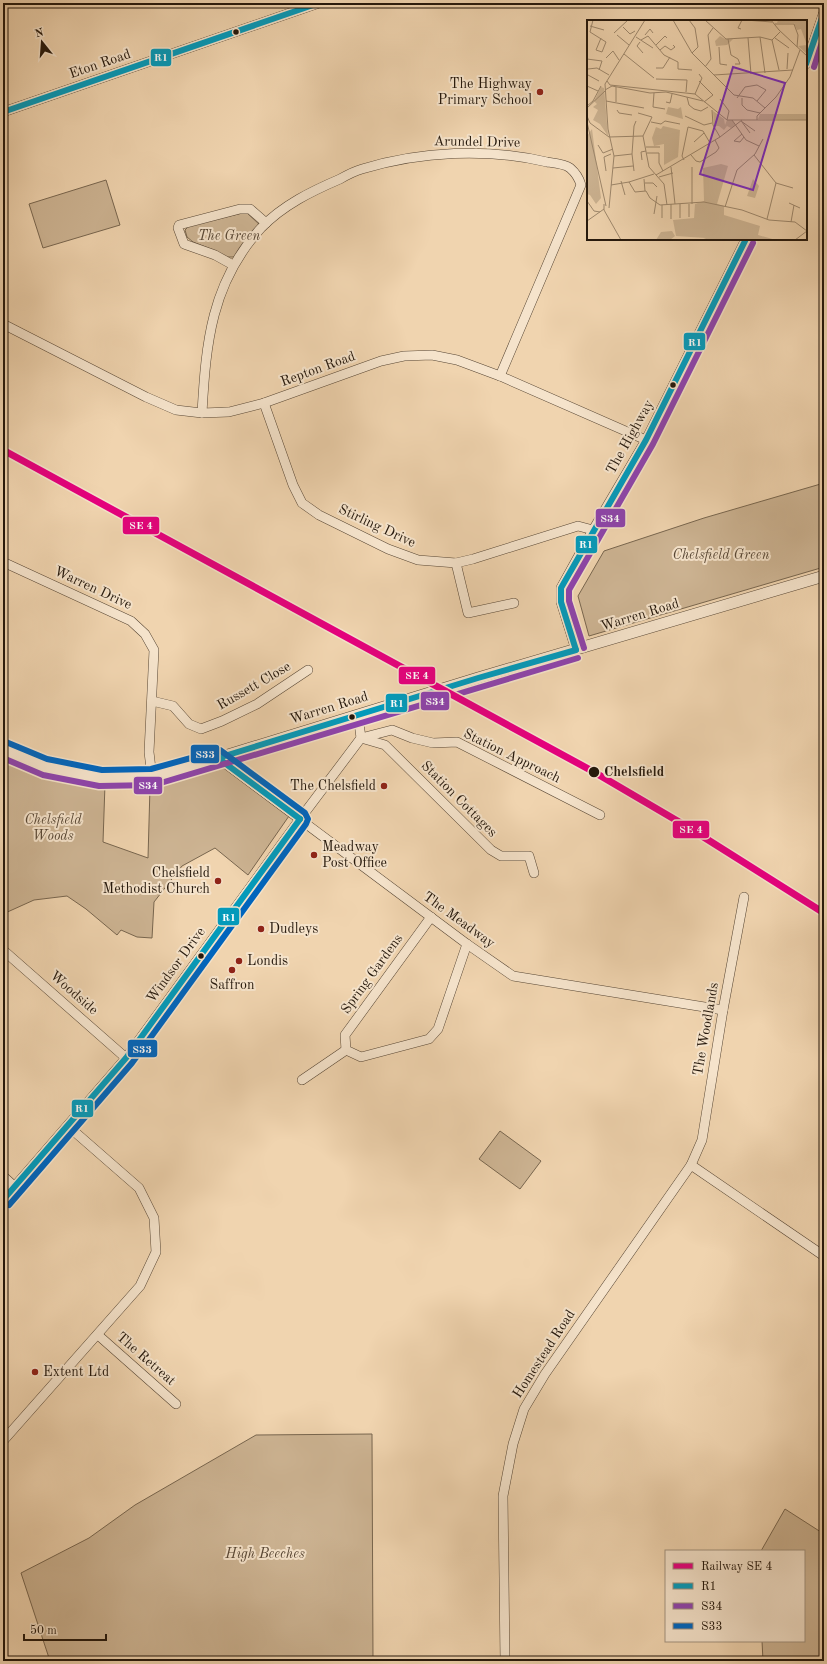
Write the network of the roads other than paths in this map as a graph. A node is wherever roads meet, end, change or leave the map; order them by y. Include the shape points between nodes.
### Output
1 (319, 3) edge
2 (291, 7) edge
3 (824, 12) edge
4 (807, 61) edge
5 (3, 112) edge
6 (266, 223) junction
7 (746, 240) edge
8 (233, 265) junction
9 (3, 324) edge
10 (500, 376) junction
11 (264, 403) junction
12 (202, 413) junction
13 (646, 440) junction
14 (593, 530) junction
15 (3, 562) edge
16 (456, 563) junction
17 (824, 576) edge
18 (514, 603) dead end
19 (576, 650) junction
20 (308, 670) dead end
21 (152, 701) junction
22 (358, 715) junction
23 (361, 738) junction
24 (3, 749) edge
25 (218, 758) junction
26 (152, 777) junction
27 (600, 815) dead end
28 (300, 819) junction
29 (534, 873) dead end
30 (744, 897) dead end
31 (431, 917) junction
32 (467, 944) junction
33 (3, 950) edge
34 (723, 1010) junction
35 (346, 1050) junction
36 (126, 1058) junction
37 (302, 1080) dead end
38 (68, 1126) junction
39 (692, 1165) junction
40 (3, 1176) edge
41 (15, 1187) junction
42 (3, 1200) edge
43 (824, 1256) edge
44 (98, 1335) junction
45 (176, 1404) dead end
46 (3, 1441) edge
47 (504, 1661) edge

1 - 2 street, Eton Road
2 - 5 street, Eton Road
3 - 4 street
6 - 8 street, Arundel Drive
6 - 8 street via 250,209 240,209 179,225 184,244 215,255
6 - 10 street, Arundel Drive via 306,194 361,169 422,156 485,154 526,157 569,166 578,176 581,185
7 - 13 street, The Highway
8 - 12 street, Arundel Drive via 213,315 205,357
9 - 12 street, Repton Road via 146,397 176,410
10 - 11 street, Repton Road via 457,360 432,355 404,356 381,361
10 - 13 street, Repton Road
11 - 12 street, Repton Road via 229,412
11 - 16 street, Stirling Drive via 292,485 302,503 320,515 388,549 418,560
13 - 14 street, The Highway
14 - 16 street, Stirling Drive via 578,526
14 - 19 street, The Highway via 561,588 561,602
15 - 21 street, Warren Drive via 131,621 145,634 154,650
16 - 18 street via 468,613
17 - 19 street, Warren Road
19 - 22 street, Warren Road
20 - 21 street, Russett Close via 257,704 201,729 189,724 173,706
21 - 26 street, Warren Drive via 149,752
22 - 23 street
22 - 25 street, Warren Road
23 - 27 street, Station Approach via 392,730 433,743 457,742
23 - 28 street, Windsor Drive
23 - 29 street, Station Cottages via 385,745 490,850 501,856 529,856
24 - 26 street, Warren Road via 45,767 101,778
25 - 26 street, Warren Road
25 - 28 street, The Meadway
28 - 31 street, The Meadway
28 - 36 street, Windsor Drive
30 - 34 street, The Woodlands
31 - 32 street, The Meadway
31 - 35 street, Spring Gardens via 344,1035
32 - 34 street, The Meadway via 513,976
32 - 35 street via 438,1029 429,1039 361,1057
33 - 36 street, Woodside
34 - 39 street, The Woodlands via 702,1140
35 - 37 street
36 - 38 street, Windsor Drive
38 - 41 street, Windsor Drive
38 - 44 street via 139,1188 154,1218 156,1252 140,1286
39 - 43 street
39 - 47 street, Homestead Road via 545,1374 524,1409 513,1444 503,1496
40 - 41 street
41 - 42 street, Windsor Drive
44 - 45 street, The Retreat
44 - 46 street

